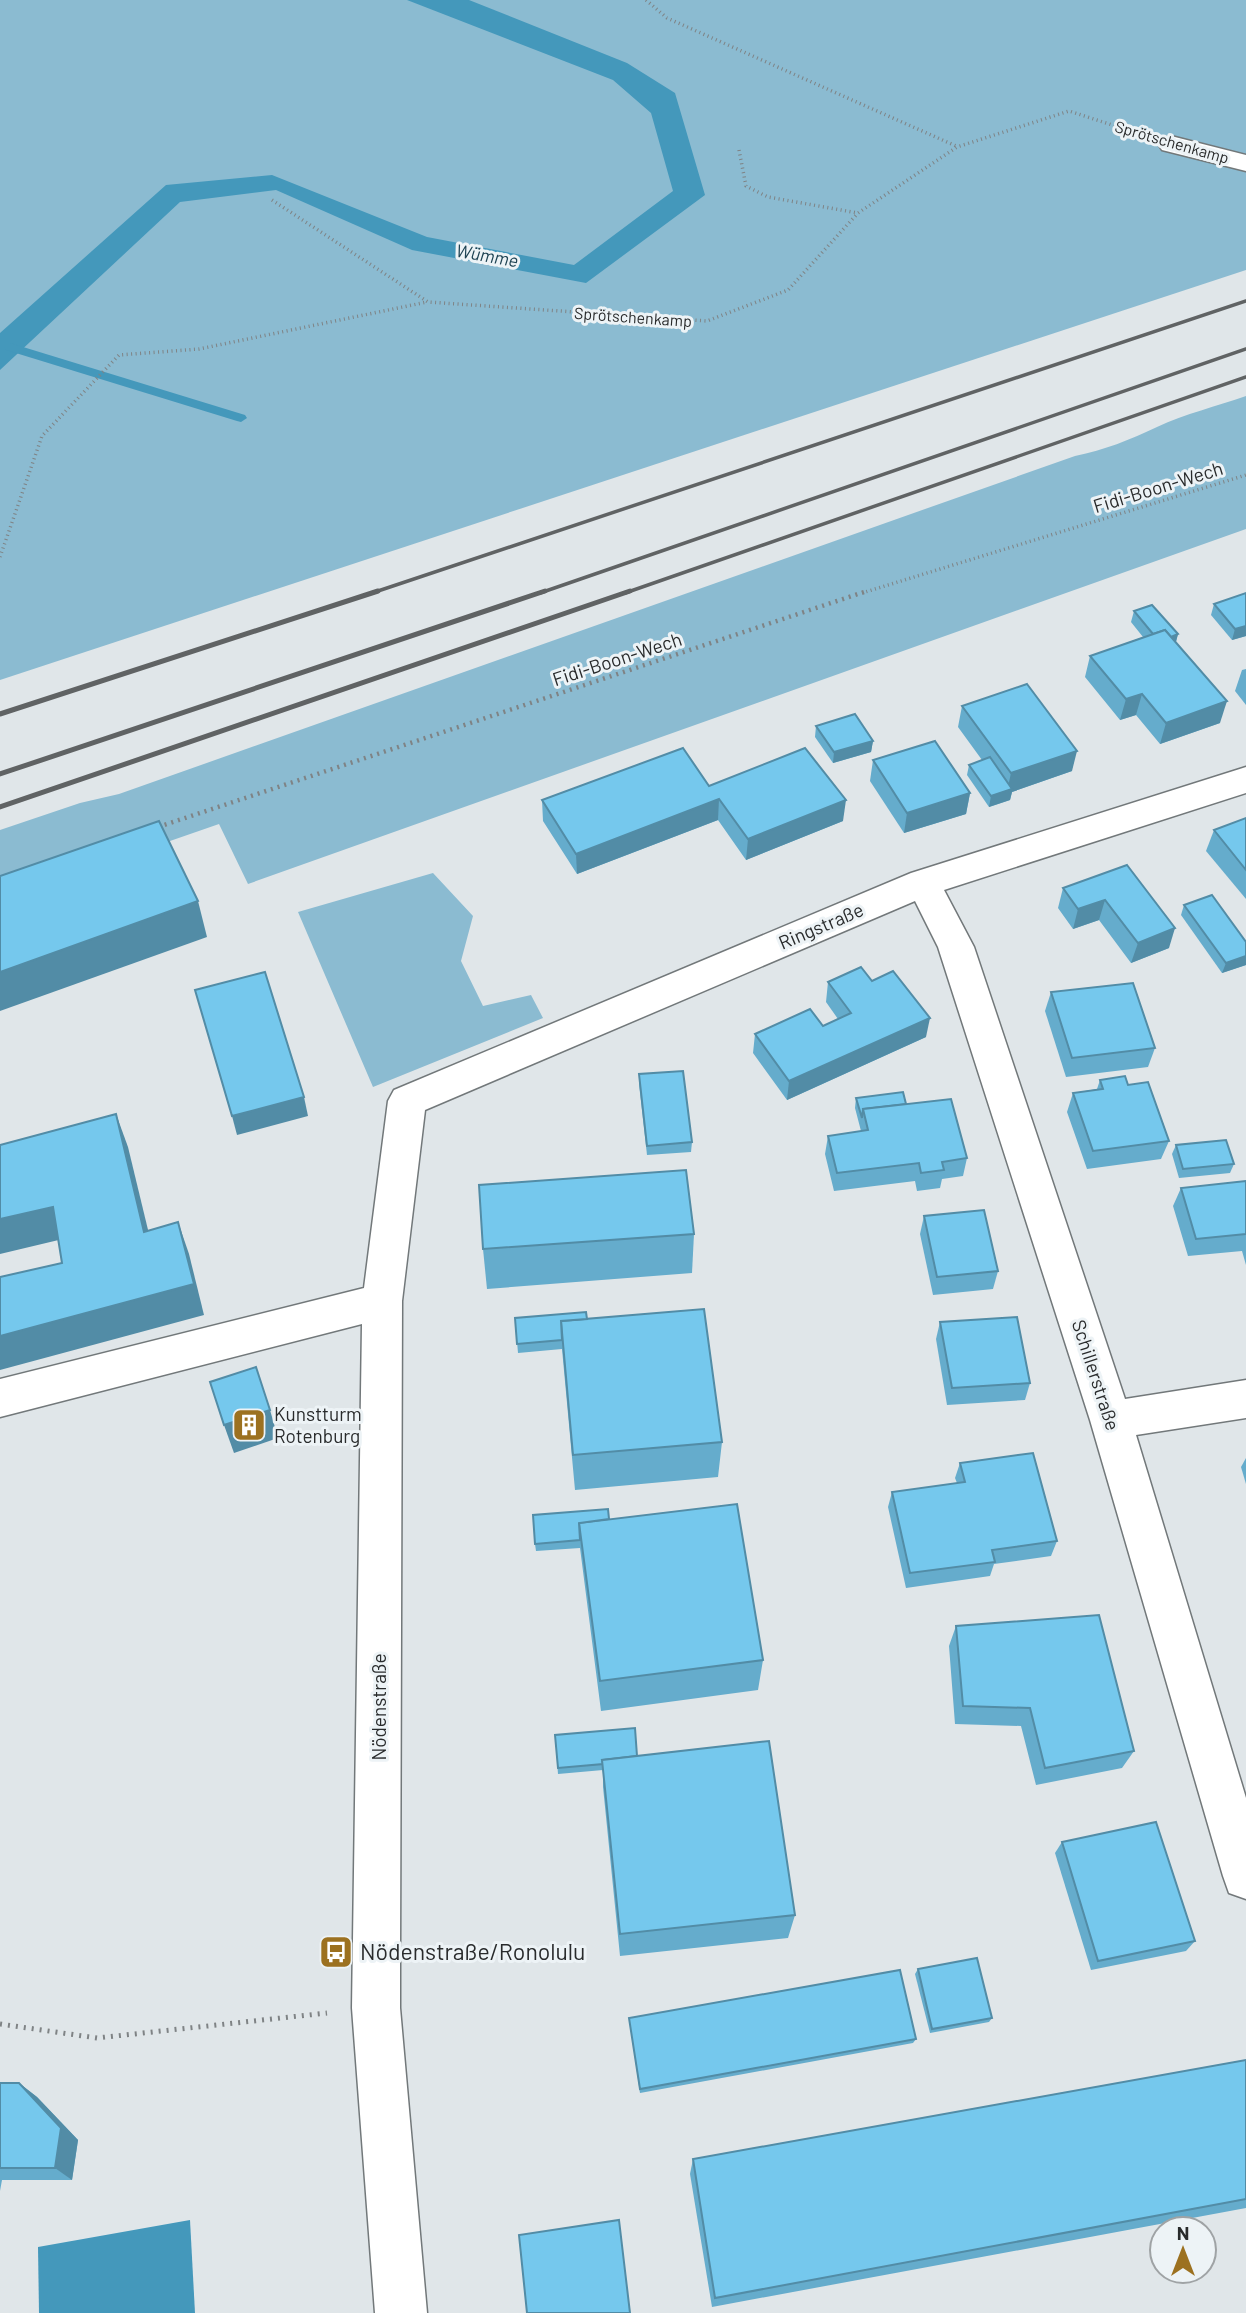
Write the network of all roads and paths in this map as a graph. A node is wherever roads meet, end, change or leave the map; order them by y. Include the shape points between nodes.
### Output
1 (646, 0) edge
2 (1171, 144) joint
3 (957, 147) junction
4 (738, 150) dead end
5 (1246, 163) edge
6 (272, 200) dead end
7 (859, 213) junction
8 (428, 302) junction
9 (1246, 475) edge
10 (0, 557) edge
11 (1246, 780) edge
12 (156, 827) edge
13 (923, 883) junction
14 (407, 1101) joint
15 (383, 1301) junction
16 (0, 1398) edge
17 (1246, 1399) edge
18 (1111, 1420) junction
19 (1246, 1876) edge
20 (376, 2008) junction
21 (0, 2024) edge
22 (401, 2313) edge

1 - 3 path via 667,18
2 - 3 path, Sprötschenkamp via 1069,111
2 - 5 street, Sprötschenkamp
3 - 7 path, Sprötschenkamp
4 - 7 path via 746,186 768,197
6 - 8 path, Sprötschenkamp
7 - 8 path, Sprötschenkamp via 788,290 707,321
8 - 10 path via 200,349 119,355 43,436
9 - 12 path, Fidi-Boon-Wech via 919,574
11 - 13 street, Ringstraße
13 - 14 street, Ringstraße
13 - 18 street, Schillerstraße via 956,947
14 - 15 street, Nödenstraße
15 - 16 street
15 - 20 street, Nödenstraße
17 - 18 street
18 - 19 street, Schillerstraße
20 - 21 path via 97,2038
20 - 22 street, Nödenstraße

